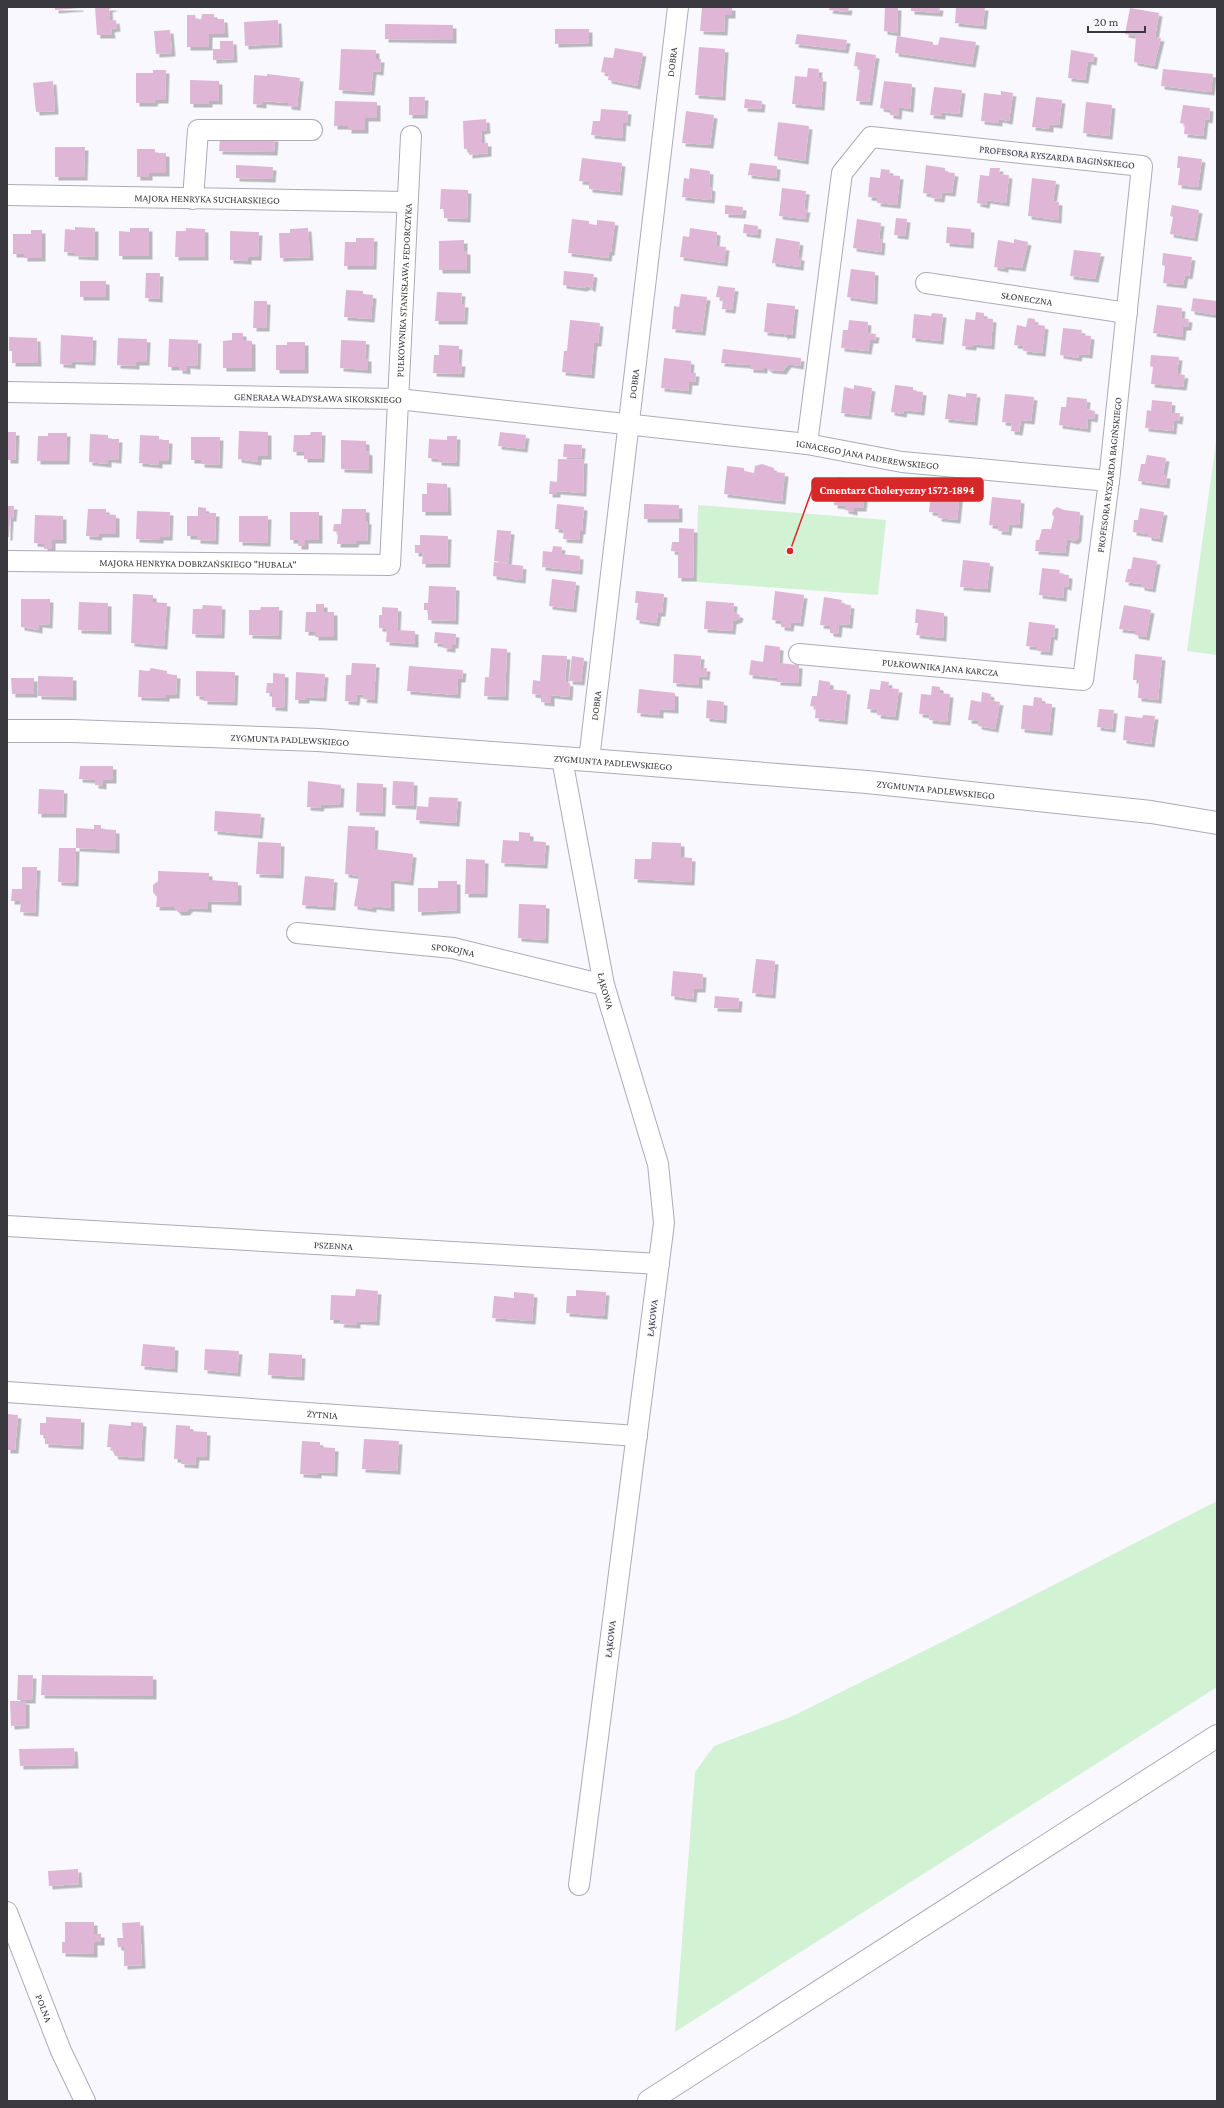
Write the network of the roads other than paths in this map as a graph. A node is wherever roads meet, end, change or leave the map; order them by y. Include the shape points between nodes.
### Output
1 (678, 7) edge
2 (312, 130) dead end
3 (411, 136) dead end
4 (7, 195) edge
5 (193, 199) junction
6 (408, 202) junction
7 (926, 283) dead end
8 (1127, 313) junction
9 (7, 392) edge
10 (398, 399) junction
11 (627, 425) junction
12 (807, 444) junction
13 (1109, 481) junction
14 (7, 561) edge
15 (390, 565) joint
16 (799, 654) dead end
17 (1083, 680) joint
18 (7, 731) edge
19 (562, 759) junction
20 (589, 760) junction
21 (1217, 823) edge
22 (297, 933) dead end
23 (604, 985) junction
24 (7, 1226) edge
25 (659, 1264) junction
26 (7, 1392) edge
27 (637, 1436) junction
28 (1217, 1736) edge
29 (579, 1885) dead end
30 (7, 1912) edge
31 (85, 2101) edge
32 (649, 2101) edge

1 - 11 street, DOBRA
2 - 5 street via 198,130
3 - 6 street, PUŁKOWNIKA STANISŁAWA FEDORCZYKA
4 - 5 street, MAJORA HENRYKA SUCHARSKIEGO
5 - 6 street, MAJORA HENRYKA SUCHARSKIEGO
6 - 10 street, PUŁKOWNIKA STANISŁAWA FEDORCZYKA
7 - 8 street, SŁONECZNA
8 - 12 street, PROFESORA RYSZARDA BAGIŃSKIEGO via 1142,166 871,137 842,173
8 - 13 street, PROFESORA RYSZARDA BAGIŃSKIEGO
9 - 10 street, GENERAŁA WŁADYSŁAWA SIKORSKIEGO
10 - 11 street, GENERAŁA WŁADYSŁAWA SIKORSKIEGO
10 - 15 street, PUŁKOWNIKA STANISŁAWA FEDORCZYKA
11 - 12 street, IGNACEGO JANA PADEREWSKIEGO
11 - 20 street, DOBRA
12 - 13 street, IGNACEGO JANA PADEREWSKIEGO via 902,462
13 - 17 street, PROFESORA RYSZARDA BAGIŃSKIEGO
14 - 15 street, MAJORA HENRYKA DOBRZAŃSKIEGO "HUBALA"
16 - 17 street, PUŁKOWNIKA JANA KARCZA
18 - 19 street, ZYGMUNTA PADLEWSKIEGO via 318,740
19 - 20 street, ZYGMUNTA PADLEWSKIEGO
19 - 23 street, ŁĄKOWA
20 - 21 street, ZYGMUNTA PADLEWSKIEGO via 867,782 1151,812
22 - 23 street, SPOKOJNA via 453,948
23 - 25 street, ŁĄKOWA via 658,1164 664,1223
24 - 25 street, PSZENNA
25 - 27 street, ŁĄKOWA
26 - 27 street, ŻYTNIA
27 - 29 street, ŁĄKOWA
28 - 32 street
30 - 31 street, POLNA via 61,2051

